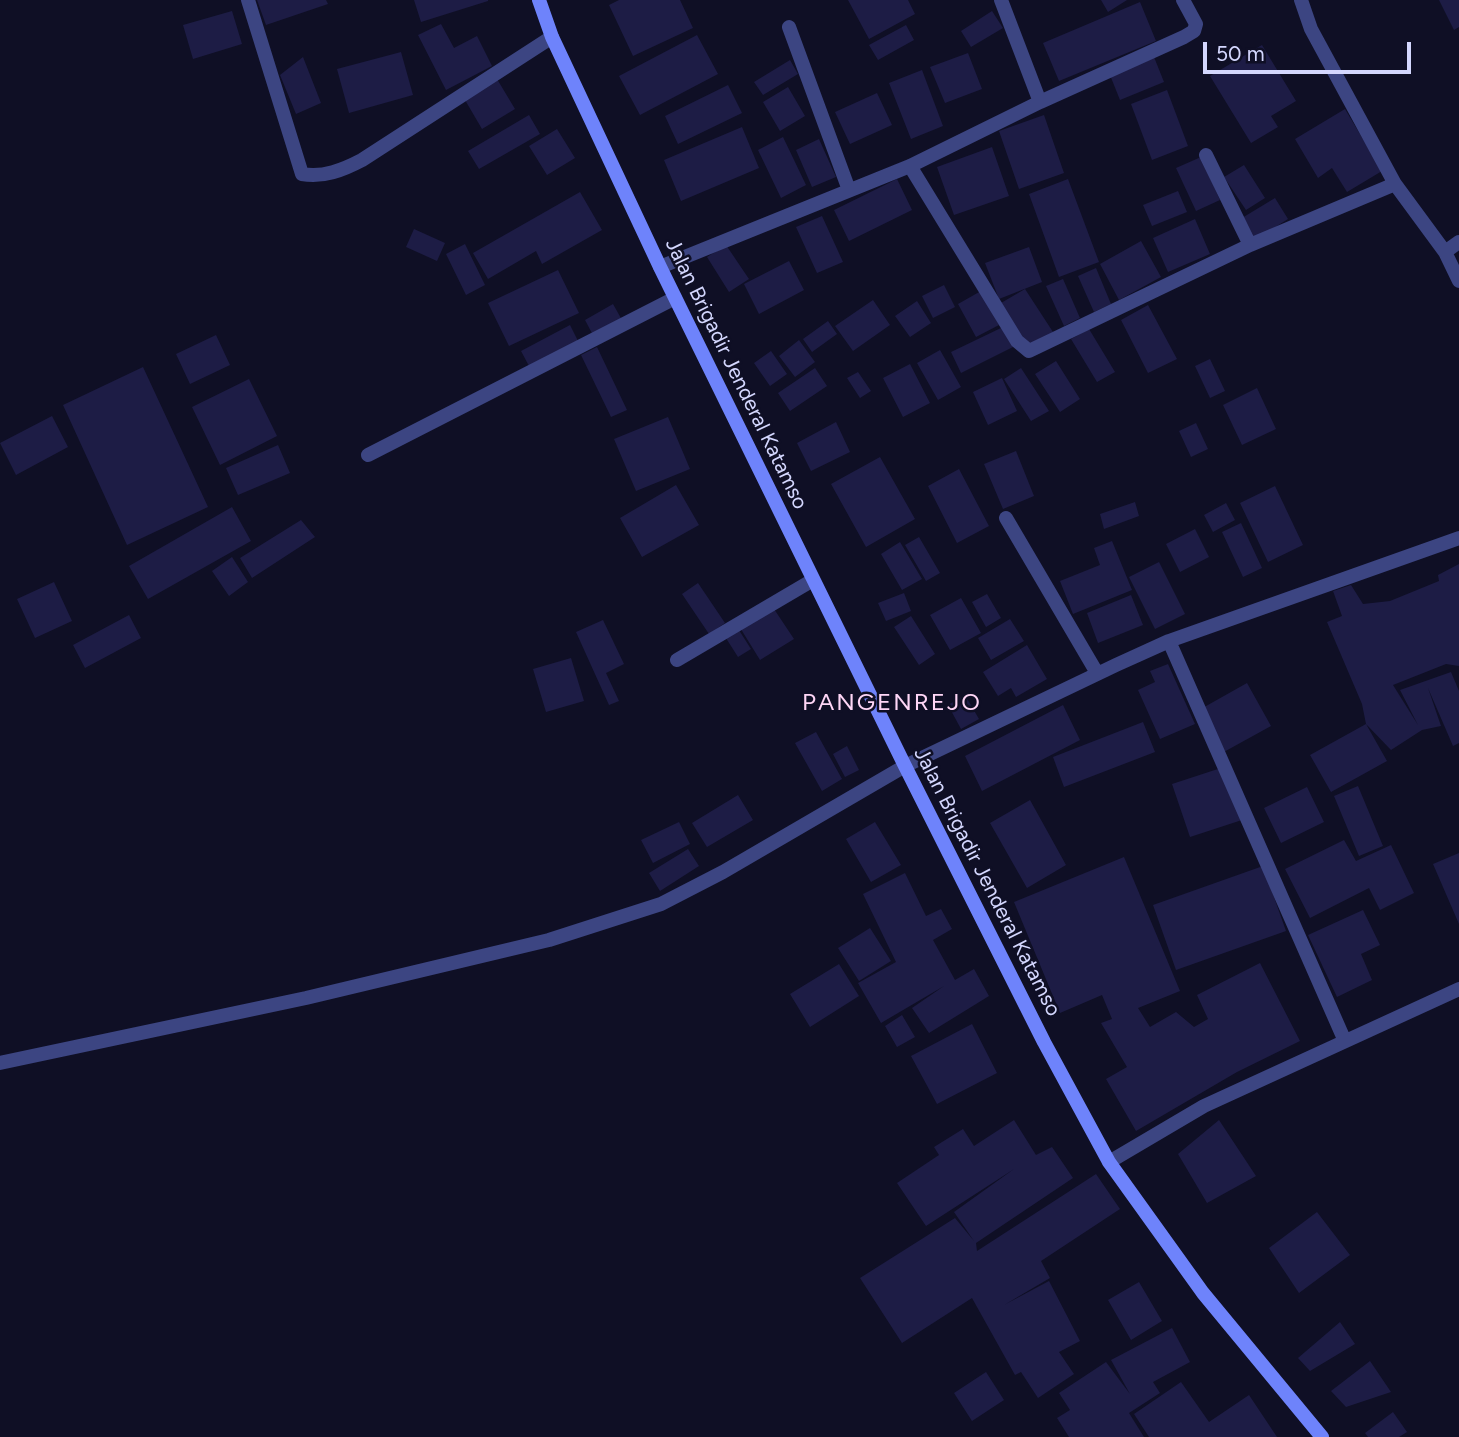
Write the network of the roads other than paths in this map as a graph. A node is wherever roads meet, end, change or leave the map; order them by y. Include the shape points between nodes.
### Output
1 (248, 0) edge
2 (539, 0) edge
3 (1001, 0) edge
4 (1184, 0) edge
5 (1301, 0) edge
6 (789, 27) dead end
7 (552, 37) junction
8 (1040, 102) junction
9 (1206, 155) dead end
10 (911, 166) junction
11 (1395, 184) junction
12 (849, 190) junction
13 (1459, 242) edge
14 (1250, 245) junction
15 (1445, 251) junction
16 (660, 267) junction
17 (1459, 281) edge
18 (675, 298) junction
19 (368, 455) dead end
20 (1006, 517) dead end
21 (1459, 538) edge
22 (813, 580) junction
23 (1169, 641) junction
24 (677, 660) dead end
25 (1097, 673) junction
26 (905, 766) junction
27 (1459, 989) edge
28 (1344, 1039) junction
29 (0, 1063) edge
30 (1109, 1162) junction
31 (1322, 1437) edge

1 - 7 street via 302,174 313,177 362,160
2 - 7 main road, Jalan Brigadir Jenderal Katamso
3 - 8 street
4 - 8 street via 1196,24 1191,33
5 - 11 street via 1311,29
6 - 12 street
7 - 16 main road, Jalan Brigadir Jenderal Katamso
8 - 10 street
9 - 14 street
10 - 12 street
10 - 14 street via 1017,341 1029,351
11 - 14 street
11 - 15 street
12 - 16 street
13 - 15 street
15 - 17 street
16 - 18 main road, Jalan Brigadir Jenderal Katamso
18 - 19 street
18 - 22 main road, Jalan Brigadir Jenderal Katamso
20 - 25 street
21 - 23 street
22 - 24 street
22 - 26 main road, Jalan Brigadir Jenderal Katamso
23 - 25 street
23 - 28 street
25 - 26 street
26 - 29 street via 661,904 549,940 351,988
26 - 30 main road, Jalan Brigadir Jenderal Katamso
27 - 28 street
28 - 30 street via 1204,1106
30 - 31 main road, Jalan Brigadir Jenderal Katamso via 1203,1293

